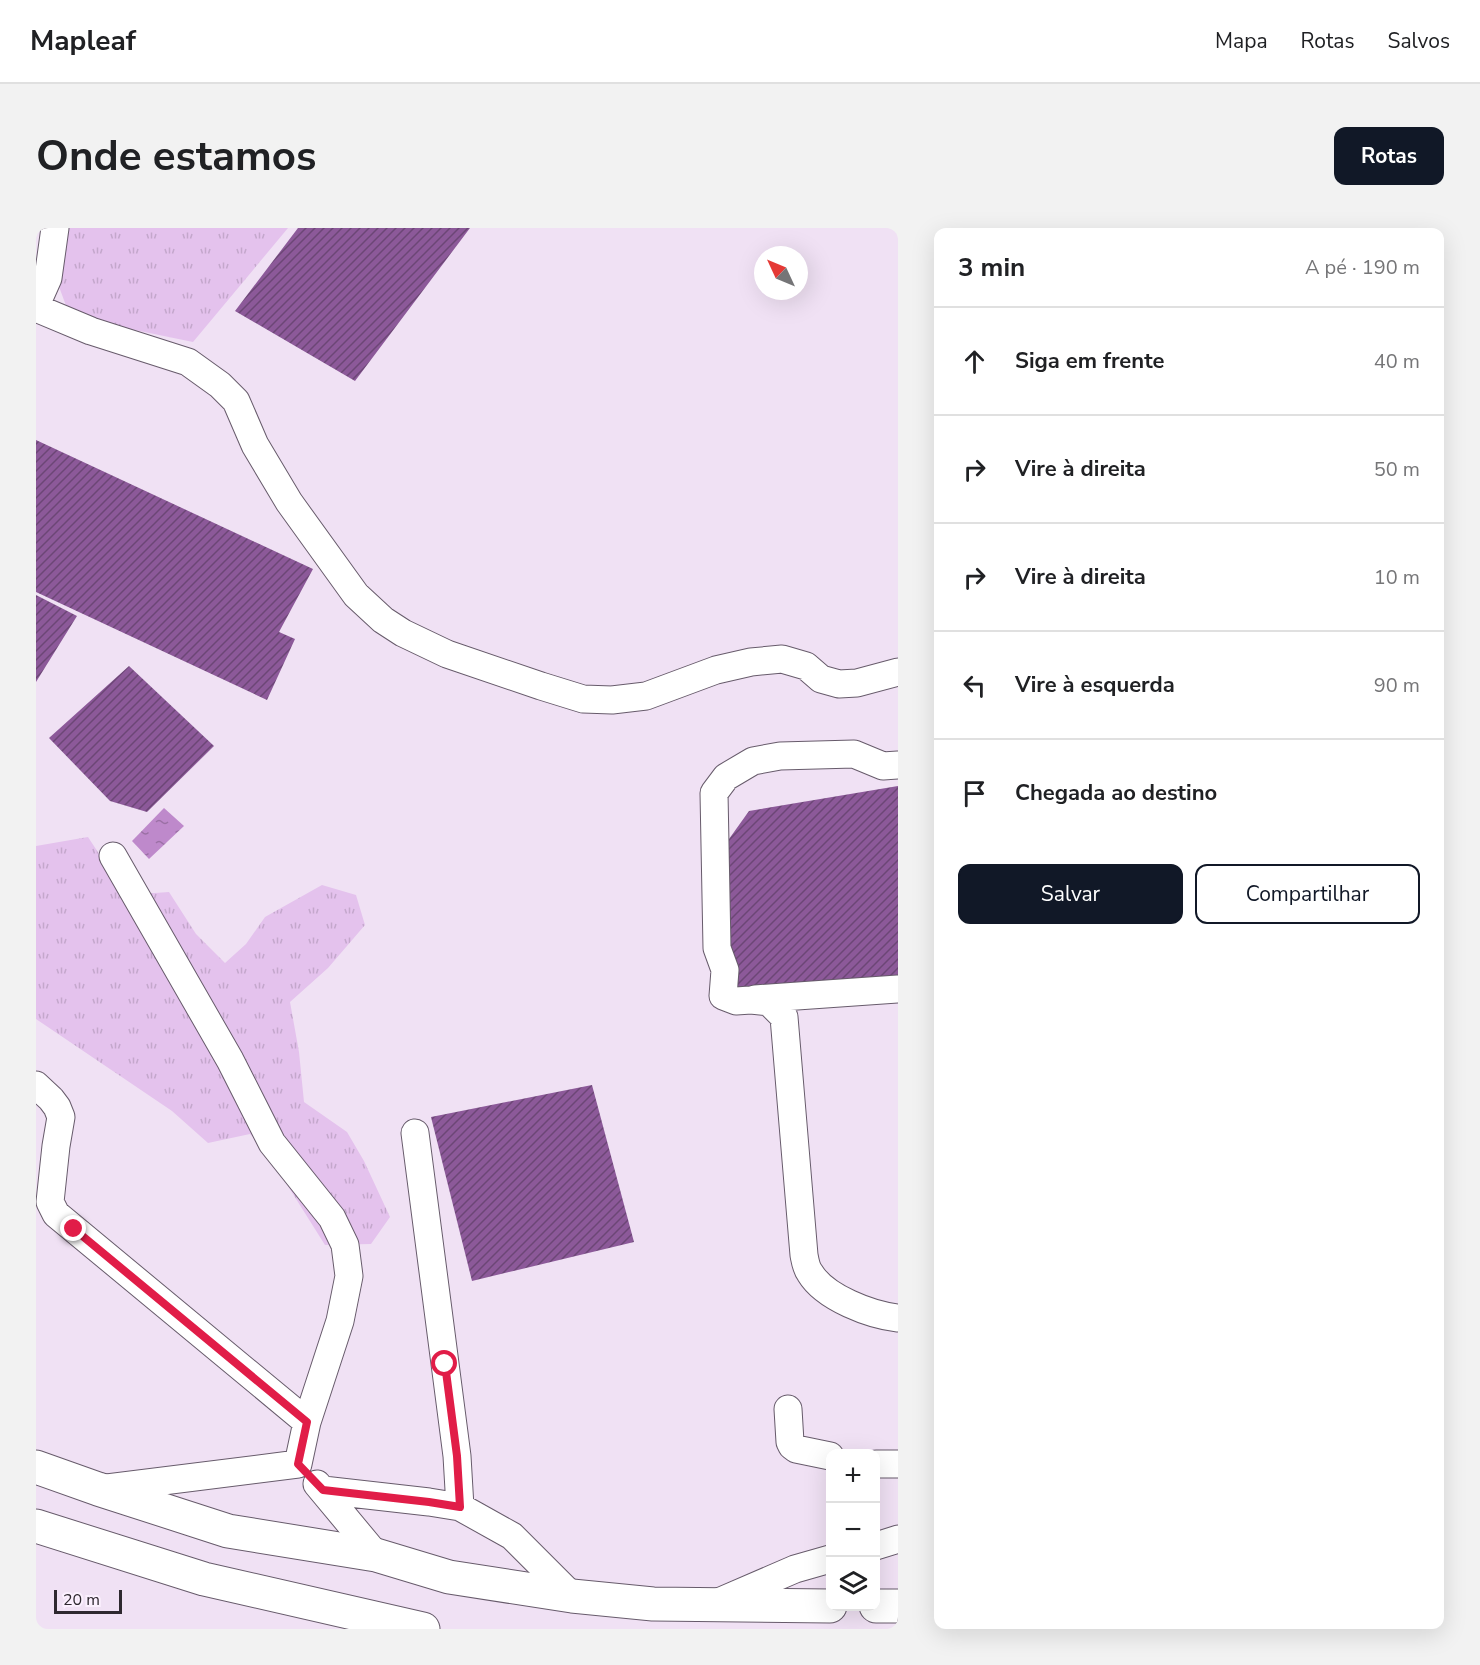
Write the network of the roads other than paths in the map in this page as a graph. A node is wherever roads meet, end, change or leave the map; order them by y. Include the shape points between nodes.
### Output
1 (55, 228) edge
2 (36, 307) edge
3 (898, 672) edge
4 (898, 765) edge
5 (113, 856) dead end
6 (898, 989) edge
7 (751, 1000) junction
8 (36, 1085) edge
9 (416, 1133) dead end
10 (898, 1318) edge
11 (788, 1409) dead end
12 (307, 1422) junction
13 (826, 1455) edge
14 (298, 1464) junction
15 (880, 1464) edge
16 (898, 1464) edge
17 (36, 1467) edge
18 (98, 1489) junction
19 (323, 1490) junction
20 (460, 1507) junction
21 (36, 1526) edge
22 (898, 1539) edge
23 (880, 1545) edge
24 (376, 1555) junction
25 (826, 1560) edge
26 (572, 1596) junction
27 (712, 1605) junction
28 (826, 1606) edge
29 (880, 1606) edge
30 (898, 1606) edge
31 (423, 1629) edge

1 - 2 street via 48,278
2 - 3 street via 91,331 188,362 220,385 236,401 255,445 289,502 356,595 383,620 447,654 583,699 646,696 717,670 783,659 806,666 821,679 838,684
4 - 7 street via 883,766 854,754 780,756 744,766 726,777 714,793 717,948 725,970 723,996 736,1001
5 - 12 street via 273,1143 332,1218 345,1245 349,1276 340,1321
6 - 7 street
7 - 10 street via 769,1002 784,1017 804,1255 809,1273 841,1300
8 - 12 street via 51,1099 61,1118 50,1202 56,1214
9 - 20 street
11 - 13 street via 792,1446
12 - 14 street
14 - 18 street
14 - 19 street
15 - 16 street
17 - 18 highway
18 - 24 highway via 228,1531
19 - 20 street
19 - 24 street
20 - 26 street via 512,1536
21 - 31 highway via 204,1579
22 - 23 street
24 - 26 highway via 448,1576
25 - 27 street
26 - 27 highway
27 - 28 highway
29 - 30 highway

